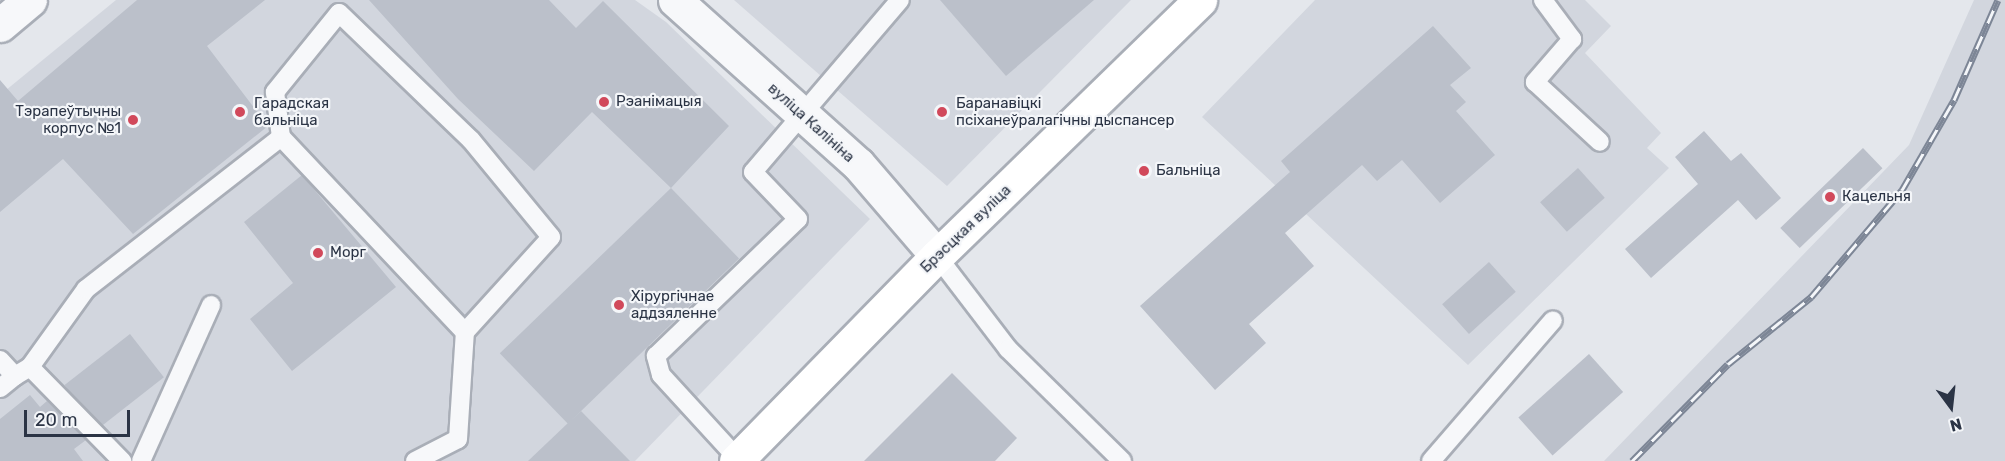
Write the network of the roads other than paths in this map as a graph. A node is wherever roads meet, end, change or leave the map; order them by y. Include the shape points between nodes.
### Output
1 (30, 0) edge
2 (675, 0) edge
3 (900, 0) edge
4 (1200, 0) edge
5 (1543, 0) edge
6 (334, 7) edge
7 (0, 25) edge
8 (803, 116) junction
9 (281, 137) junction
10 (1600, 142) dead end
11 (937, 256) junction
12 (211, 305) dead end
13 (1553, 320) dead end
14 (465, 332) junction
15 (0, 360) edge
16 (30, 366) junction
17 (15, 376) junction
18 (0, 388) edge
19 (737, 460) edge
20 (122, 461) edge
21 (141, 461) edge
22 (415, 461) edge
23 (1122, 461) edge
24 (1431, 461) edge

1 - 7 street
2 - 8 street, вуліца Калініна
3 - 8 lane
4 - 11 main road, Брэсцкая вуліца
5 - 10 lane via 1572,39 1535,82
6 - 9 lane via 275,92
6 - 14 lane via 471,140 551,237
8 - 11 street, вуліца Калініна via 876,183
8 - 19 lane via 753,172 798,219 656,356 661,375
9 - 14 lane
9 - 16 lane via 86,289
11 - 19 main road, Брэсцкая вуліца
11 - 23 lane via 1008,349
12 - 21 lane
13 - 24 lane
14 - 22 lane via 458,439
15 - 17 lane
16 - 17 lane
16 - 20 lane
17 - 18 lane

